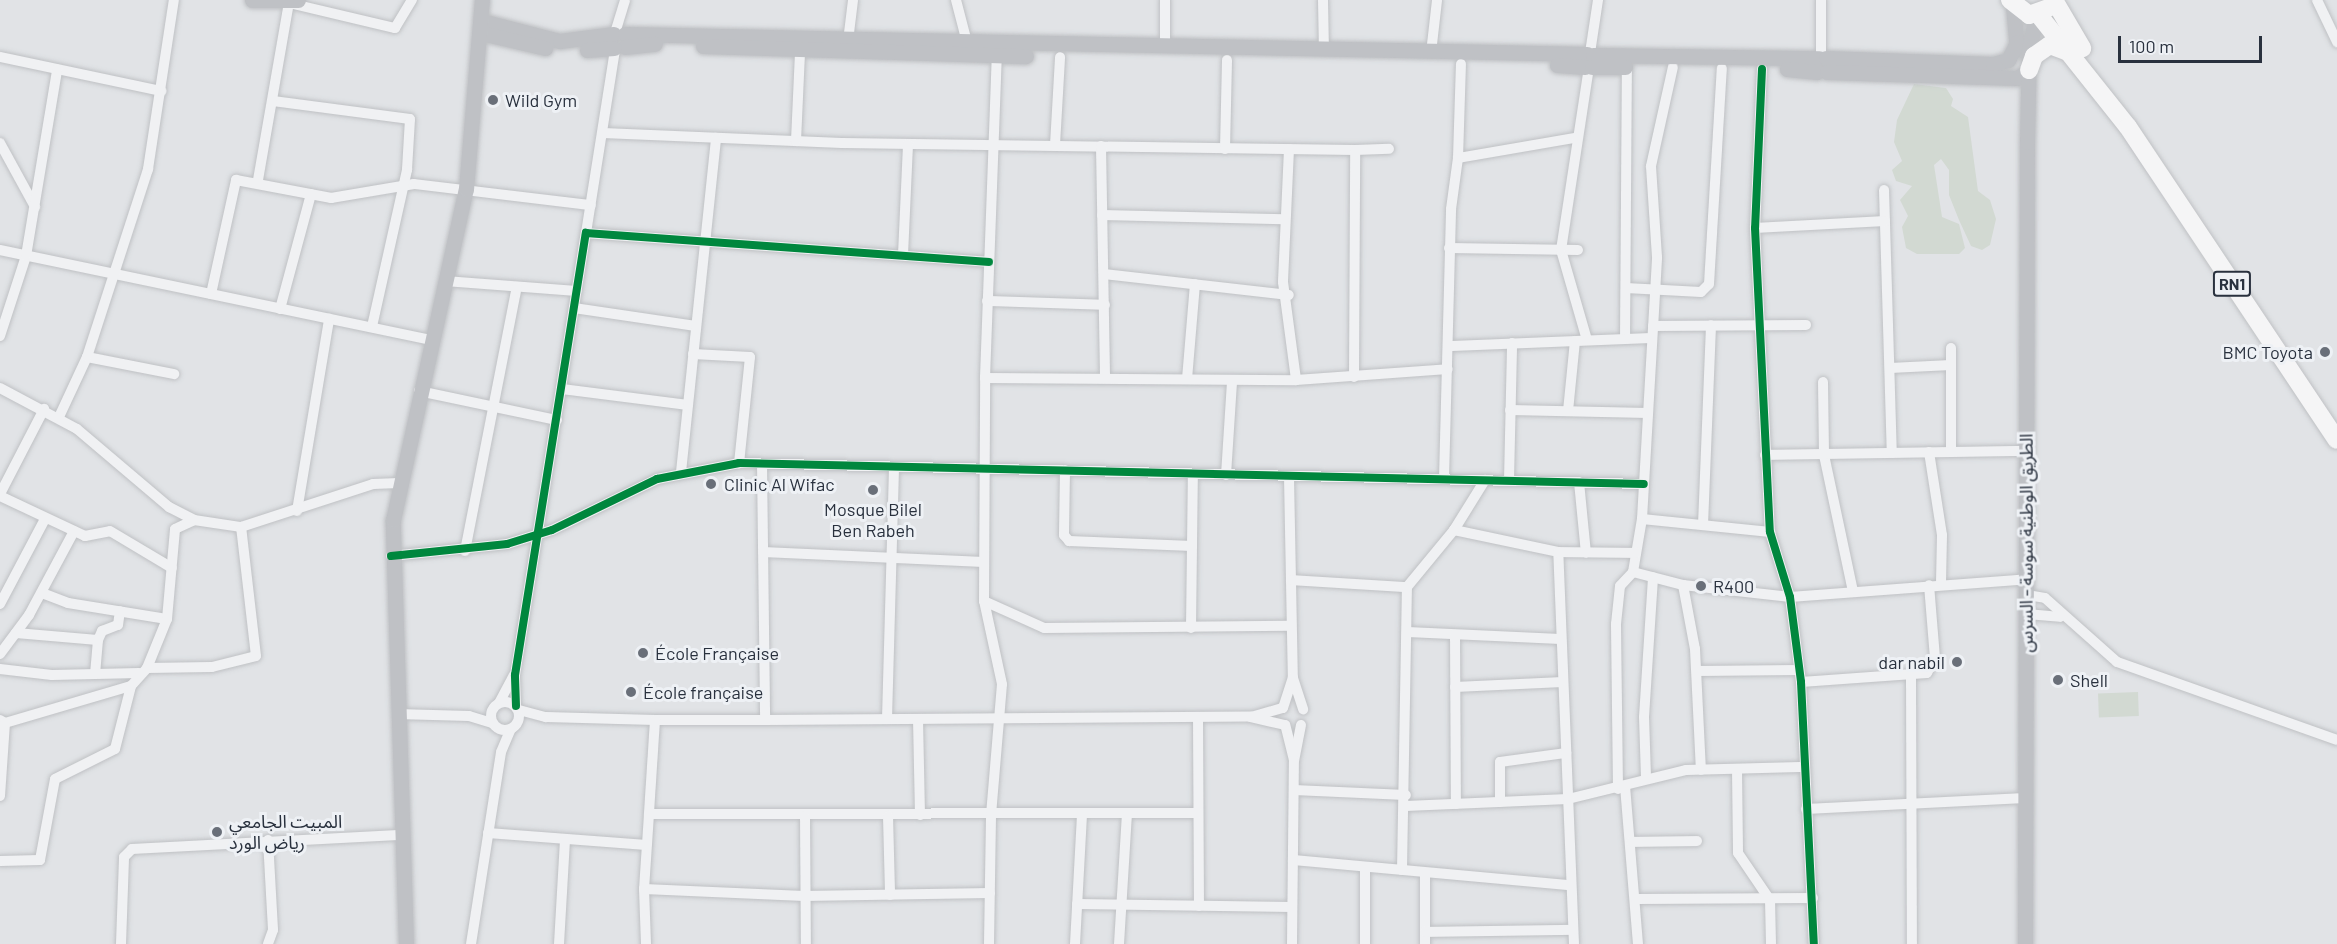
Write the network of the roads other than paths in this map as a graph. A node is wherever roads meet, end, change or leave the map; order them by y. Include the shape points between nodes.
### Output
1 (174, 0) edge
2 (252, 0) edge
3 (412, 0) edge
4 (482, 0) edge
5 (853, 0) edge
6 (956, 0) edge
7 (1165, 0) edge
8 (1323, 0) edge
9 (1437, 0) edge
10 (1598, 0) edge
11 (1821, 0) edge
12 (2053, 0) edge
13 (2318, 0) edge
14 (294, 2) edge
15 (624, 2) edge
16 (2012, 3) edge
17 (2037, 14) junction
18 (481, 27) junction
19 (620, 41) junction
20 (848, 41) junction
21 (2017, 42) junction
22 (2337, 42) edge
23 (1165, 48) junction
24 (968, 50) junction
25 (997, 51) junction
26 (1323, 51) junction
27 (800, 52) junction
28 (1431, 53) junction
29 (0, 57) edge
30 (1060, 57) junction
31 (2076, 57) junction
32 (1227, 60) junction
33 (1589, 60) junction
34 (1822, 63) junction
35 (1461, 64) junction
36 (1627, 67) junction
37 (1673, 67) junction
38 (1722, 68) junction
39 (1762, 69) junction
40 (57, 70) junction
41 (2023, 74) junction
42 (161, 91) junction
43 (273, 100) junction
44 (2128, 127) junction
45 (603, 133) junction
46 (716, 138) junction
47 (1574, 138) junction
48 (796, 141) junction
49 (0, 143) edge
50 (908, 144) junction
51 (993, 145) junction
52 (1055, 145) junction
53 (1101, 146) junction
54 (1225, 149) junction
55 (1289, 149) junction
56 (1389, 149) dead end
57 (1355, 150) junction
58 (1458, 158) junction
59 (258, 180) junction
60 (401, 185) junction
61 (466, 189) junction
62 (1884, 190) dead end
63 (311, 194) junction
64 (591, 204) junction
65 (35, 207) junction
66 (1102, 215) junction
67 (1284, 219) junction
68 (1885, 221) junction
69 (1755, 228) junction
70 (586, 233) junction
71 (703, 239) junction
72 (1449, 248) junction
73 (0, 250) edge
74 (1561, 250) junction
75 (1578, 250) dead end
76 (903, 255) junction
77 (26, 256) junction
78 (989, 262) junction
79 (116, 274) junction
80 (1104, 274) junction
81 (445, 281) junction
82 (1195, 284) junction
83 (517, 287) junction
84 (1626, 288) junction
85 (1655, 290) junction
86 (577, 291) junction
87 (211, 294) junction
88 (1289, 295) junction
89 (987, 301) junction
90 (1105, 305) junction
91 (574, 308) junction
92 (280, 309) junction
93 (329, 319) junction
94 (1711, 325) junction
95 (1760, 325) junction
96 (1806, 325) dead end
97 (696, 326) junction
98 (372, 327) junction
99 (1652, 332) junction
100 (0, 336) edge
101 (1625, 339) junction
102 (432, 340) junction
103 (1587, 340) junction
104 (1575, 341) junction
105 (1512, 343) junction
106 (1451, 346) junction
107 (1951, 348) dead end
108 (693, 354) junction
109 (87, 357) junction
110 (1951, 364) junction
111 (1890, 368) junction
112 (1448, 369) junction
113 (174, 374) dead end
114 (1354, 377) junction
115 (985, 378) junction
116 (1106, 378) junction
117 (1187, 379) junction
118 (1296, 380) junction
119 (1232, 381) junction
120 (1823, 382) dead end
121 (0, 388) edge
122 (561, 389) junction
123 (419, 391) junction
124 (688, 405) junction
125 (491, 406) junction
126 (44, 409) junction
127 (1510, 410) junction
128 (1568, 411) junction
129 (1648, 413) junction
130 (59, 417) junction
131 (557, 420) junction
132 (2337, 440) edge
133 (1929, 452) junction
134 (1951, 452) junction
135 (2026, 452) junction
136 (1892, 453) junction
137 (1766, 455) junction
138 (1824, 455) junction
139 (739, 463) junction
140 (762, 464) junction
141 (894, 467) junction
142 (985, 467) junction
143 (1065, 470) junction
144 (681, 472) junction
145 (1193, 474) junction
146 (1226, 475) junction
147 (1289, 477) junction
148 (1444, 479) junction
149 (1485, 480) junction
150 (1509, 480) junction
151 (3, 481) edge
152 (1579, 482) junction
153 (399, 483) junction
154 (1644, 484) junction
155 (0, 495) edge
156 (297, 511) junction
157 (45, 519) junction
158 (1642, 519) junction
159 (194, 520) junction
160 (1704, 525) junction
161 (241, 527) junction
162 (1454, 530) junction
163 (74, 531) junction
164 (1770, 532) junction
165 (538, 535) junction
166 (1192, 546) junction
167 (465, 551) junction
168 (763, 552) junction
169 (1558, 552) junction
170 (1586, 553) junction
171 (1636, 554) junction
172 (391, 556) junction
173 (891, 558) junction
174 (984, 562) junction
175 (172, 567) junction
176 (1633, 572) junction
177 (1653, 577) junction
178 (2027, 579) junction
179 (1291, 580) junction
180 (1941, 584) junction
181 (1683, 585) junction
182 (1929, 585) junction
183 (1407, 587) junction
184 (1853, 591) junction
185 (42, 593) junction
186 (2027, 595) junction
187 (1790, 597) junction
188 (984, 601) junction
189 (0, 604) edge
190 (120, 611) junction
191 (2027, 614) junction
192 (2060, 617) junction
193 (167, 619) junction
194 (1291, 626) junction
195 (1191, 628) junction
196 (1407, 632) junction
197 (16, 633) junction
198 (1455, 635) junction
199 (1561, 639) junction
200 (98, 640) junction
201 (0, 654) edge
202 (0, 669) edge
203 (143, 670) junction
204 (1799, 670) junction
205 (1696, 671) junction
206 (95, 672) junction
207 (515, 675) junction
208 (1293, 678) junction
209 (1911, 678) junction
210 (1563, 682) junction
211 (1801, 682) junction
212 (131, 686) junction
213 (1455, 687) junction
214 (496, 706) junction
215 (517, 708) junction
216 (1283, 708) junction
217 (1303, 709) junction
218 (397, 714) junction
219 (469, 716) junction
220 (546, 717) junction
221 (1198, 717) junction
222 (1251, 717) junction
223 (887, 719) junction
224 (918, 719) junction
225 (1002, 719) junction
226 (655, 720) junction
227 (765, 720) junction
228 (2, 721) edge
229 (1301, 724) junction
230 (1285, 725) junction
231 (495, 726) junction
232 (515, 726) junction
233 (2337, 740) edge
234 (1, 742) edge
235 (501, 752) junction
236 (1566, 753) junction
237 (1294, 760) junction
238 (1804, 767) junction
239 (1737, 769) junction
240 (1701, 770) junction
241 (1646, 777) junction
242 (1622, 788) junction
243 (1294, 790) junction
244 (0, 796) edge
245 (2025, 798) junction
246 (1568, 799) junction
247 (1406, 801) junction
248 (1500, 802) junction
249 (1456, 804) junction
250 (1915, 806) junction
251 (1806, 810) junction
252 (1126, 813) junction
253 (1198, 813) junction
254 (649, 814) junction
255 (1082, 814) junction
256 (920, 815) junction
257 (991, 815) junction
258 (805, 816) junction
259 (888, 816) junction
260 (488, 833) junction
261 (403, 835) junction
262 (565, 839) junction
263 (268, 840) junction
264 (1697, 841) dead end
265 (1631, 842) junction
266 (647, 845) junction
267 (1293, 860) junction
268 (0, 861) edge
269 (1365, 868) junction
270 (1402, 870) junction
271 (1425, 873) junction
272 (1568, 885) junction
273 (644, 889) junction
274 (990, 894) junction
275 (890, 895) junction
276 (804, 896) junction
277 (1813, 898) junction
278 (1636, 899) junction
279 (1770, 900) junction
280 (1122, 903) junction
281 (1077, 904) junction
282 (1199, 906) junction
283 (1292, 907) junction
284 (1573, 930) junction
285 (1425, 932) junction
286 (121, 944) edge
287 (268, 944) edge
288 (406, 944) edge
289 (471, 944) edge
290 (559, 944) edge
291 (646, 944) edge
292 (806, 944) edge
293 (989, 944) edge
294 (1075, 944) edge
295 (1119, 944) edge
296 (1292, 944) edge
297 (1365, 944) edge
298 (1425, 944) edge
299 (1574, 944) edge
300 (1638, 944) edge
301 (1771, 944) edge
302 (1814, 944) edge
303 (1912, 944) edge
304 (2025, 944) edge

1 - 42 street
2 - 14 main road
3 - 14 street via 395,28
4 - 18 main road
5 - 20 street
6 - 24 street
7 - 23 street
8 - 26 street
9 - 28 street
10 - 33 street
11 - 34 street
12 - 17 main road, RN1
12 - 44 main road, RN1
13 - 22 street
14 - 43 street
15 - 19 street
16 - 17 main road, RN1
16 - 21 main road, الطريق الوطنية سوسة - السرس
17 - 31 main road, RN1
17 - 41 main road, الطريق الوطنية سوسة - السرس
18 - 19 main road via 553,50
18 - 61 main road
19 - 20 main road
19 - 27 main road
19 - 45 street
20 - 24 main road
21 - 34 main road via 2008,60 1993,64
21 - 41 main road, الطريق الوطنية سوسة - السرس
23 - 25 main road
23 - 26 main road
24 - 25 main road
24 - 27 main road
25 - 30 main road
25 - 51 street
26 - 28 main road
27 - 48 street
28 - 33 main road
29 - 40 street
30 - 32 main road
30 - 52 street
31 - 41 main road via 2050,45 2034,56
31 - 44 main road, RN1
32 - 35 main road
32 - 54 street
33 - 34 main road
33 - 35 main road
33 - 36 main road
33 - 47 street
34 - 39 main road
34 - 41 main road
35 - 58 street
36 - 37 main road
36 - 84 street
37 - 38 main road
37 - 85 street via 1652,166
38 - 39 main road
38 - 85 street via 1709,284 1701,292
39 - 69 street
40 - 42 street
40 - 65 street
41 - 135 main road, الطريق الوطنية سوسة - السرس via 2027,142
42 - 79 street via 148,169
43 - 59 street
43 - 60 street via 410,119
44 - 132 main road, RN1
45 - 46 street
45 - 64 street
46 - 48 street
46 - 71 street
47 - 58 street
47 - 74 street
48 - 50 street
49 - 65 street
50 - 51 street
50 - 76 street
51 - 52 street
51 - 78 street
52 - 53 street
53 - 54 street
53 - 66 street
54 - 55 street
55 - 57 street
55 - 67 street
56 - 57 street
57 - 114 street
58 - 72 street
59 - 63 street
59 - 87 street via 233,183
60 - 61 street
60 - 63 street via 349,199
60 - 98 street
61 - 64 street
61 - 81 main road
62 - 68 street
63 - 92 street
64 - 70 street
65 - 77 street
66 - 67 street
66 - 80 street
67 - 88 street via 1283,282
68 - 69 street
68 - 111 street
69 - 95 street
70 - 71 street
70 - 86 street
71 - 76 street
71 - 97 street
72 - 74 street
72 - 106 street
73 - 77 street
74 - 75 street
74 - 103 street
76 - 78 street
77 - 79 street
77 - 100 street
78 - 89 street
79 - 87 street
79 - 109 street
80 - 82 street
80 - 90 street
81 - 83 street
81 - 102 main road
82 - 88 street
82 - 117 street
83 - 86 street
83 - 125 street
84 - 85 street
84 - 101 street
85 - 99 street
86 - 91 street
87 - 92 street
88 - 118 street
89 - 90 street
89 - 115 street
90 - 116 street
91 - 97 street
91 - 122 street
92 - 93 street
93 - 98 street
93 - 156 street
94 - 95 street
94 - 99 street
94 - 160 street
95 - 96 street
95 - 137 street
97 - 108 street
98 - 102 street
99 - 101 street
99 - 129 street
101 - 103 street
102 - 123 main road
103 - 104 street
104 - 105 street
104 - 128 street
105 - 106 street
105 - 127 street
106 - 112 street
107 - 110 street
108 - 124 street
108 - 139 street via 750,357
109 - 113 street
109 - 130 street
110 - 111 street
110 - 134 street
111 - 136 street
112 - 114 street
112 - 148 street
114 - 118 street
115 - 116 street
115 - 142 street
116 - 117 street
117 - 119 street
118 - 119 street
119 - 146 street
120 - 138 street
121 - 126 street
122 - 124 street
122 - 131 street
123 - 125 street
123 - 153 main road
124 - 144 street
125 - 131 street
125 - 167 street
126 - 130 street
126 - 151 street
127 - 128 street
127 - 150 street
128 - 129 street
129 - 154 street
130 - 159 street via 169,507
131 - 165 street
133 - 134 street
133 - 136 street
133 - 180 street via 1942,535
134 - 135 street
135 - 178 main road, الطريق الوطنية سوسة - السرس
136 - 138 street
137 - 138 street
137 - 164 street
138 - 184 street
139 - 140 street
139 - 144 street
140 - 141 street
140 - 168 street
141 - 142 street
141 - 173 street
142 - 143 street
142 - 174 street
143 - 145 street
143 - 166 street via 1064,535 1069,541
144 - 165 street
145 - 146 street
145 - 166 street
146 - 147 street
147 - 148 street
147 - 179 street
148 - 149 street
149 - 150 street
149 - 162 street
150 - 152 street
151 - 155 street
152 - 154 street
152 - 170 street
153 - 156 street via 373,484
153 - 172 main road
154 - 158 street
155 - 157 street
156 - 161 street
157 - 163 street
157 - 189 street
158 - 160 street
158 - 171 street
159 - 161 street
159 - 175 street via 175,528
160 - 164 street
161 - 203 street via 256,656 212,667
162 - 169 street
162 - 183 street
163 - 175 street via 94,537 110,531
163 - 185 street
164 - 187 street
165 - 167 street
165 - 207 street
166 - 195 street
167 - 172 street
168 - 173 street
168 - 227 street
169 - 170 street
169 - 199 street
170 - 171 street
171 - 176 street
172 - 218 main road
173 - 174 street
173 - 223 street
174 - 188 street
175 - 193 street
176 - 177 street
176 - 242 street via 1620,586 1616,624
177 - 181 street
177 - 241 street via 1644,717
178 - 180 street
178 - 186 main road, الطريق الوطنية سوسة - السرس
179 - 183 street
179 - 194 street
180 - 182 street
181 - 187 street
181 - 205 street
182 - 184 street
182 - 209 street via 1935,658 1927,673
183 - 196 street
184 - 187 street
185 - 190 street
185 - 197 street
186 - 191 main road, الطريق الوطنية سوسة - السرس
186 - 192 street via 2045,598
187 - 204 street
188 - 195 street via 1044,628
188 - 225 street via 1002,667
190 - 193 street
190 - 200 street via 118,625 102,631
191 - 192 street
191 - 245 main road, الطريق الوطنية سوسة - السرس
192 - 233 street via 2125,666
193 - 203 street
194 - 195 street
194 - 208 street
196 - 198 street
196 - 247 street
197 - 200 street
197 - 201 street
198 - 199 street
198 - 213 street
199 - 210 street
200 - 206 street
202 - 206 street via 52,675
203 - 206 street
203 - 212 street
204 - 205 street
204 - 211 street
205 - 240 street
207 - 214 street
207 - 215 street
208 - 216 street
208 - 217 street
209 - 211 street
209 - 250 street
210 - 213 street
210 - 236 street
211 - 238 street
212 - 228 street
212 - 268 street via 115,749 62,772 52,783 42,858
213 - 249 street
214 - 215 street
214 - 219 street
214 - 231 street
215 - 220 street
215 - 232 street
216 - 217 street via 1292,703
216 - 222 street
216 - 230 street
217 - 229 street
218 - 219 street
218 - 261 main road
219 - 231 street
220 - 226 street
220 - 232 street
221 - 222 street
221 - 225 street
221 - 253 street
222 - 230 street
223 - 224 street
223 - 227 street
224 - 225 street
224 - 256 street
225 - 257 street
226 - 227 street
226 - 254 street
228 - 234 street
229 - 230 street
229 - 237 street
230 - 237 street
231 - 232 street
231 - 235 street
232 - 235 street
234 - 244 street
235 - 260 street
236 - 246 street
236 - 248 street via 1500,762
237 - 243 street
238 - 239 street
238 - 251 street
239 - 240 street
239 - 279 street via 1740,861
240 - 241 street
241 - 242 street
242 - 246 street
242 - 265 street
243 - 247 street
243 - 267 street
245 - 250 street
245 - 304 main road, الطريق الوطنية سوسة - السرس
246 - 248 street
246 - 272 street
247 - 249 street
247 - 270 street
248 - 249 street
250 - 251 street
250 - 303 street
251 - 277 street
252 - 253 street
252 - 255 street
252 - 280 street
253 - 282 street
254 - 258 street
254 - 266 street
255 - 257 street
255 - 281 street
256 - 257 street
256 - 259 street
257 - 274 street
258 - 259 street
258 - 276 street
259 - 275 street
260 - 262 street
260 - 289 street
261 - 263 street
261 - 288 main road
262 - 266 street
262 - 290 street
263 - 286 street via 129,850
263 - 287 street via 273,930
264 - 265 street
265 - 278 street
266 - 273 street
267 - 269 street
267 - 283 street
269 - 270 street
269 - 297 street
270 - 271 street
271 - 272 street
271 - 285 street
272 - 284 street
273 - 276 street
273 - 291 street
274 - 275 street
274 - 293 street
275 - 276 street
276 - 292 street
277 - 279 street
277 - 302 street
278 - 279 street
278 - 300 street
279 - 301 street
280 - 281 street
280 - 282 street
280 - 295 street
281 - 294 street
282 - 283 street
283 - 296 street
284 - 285 street
284 - 299 street
285 - 298 street

